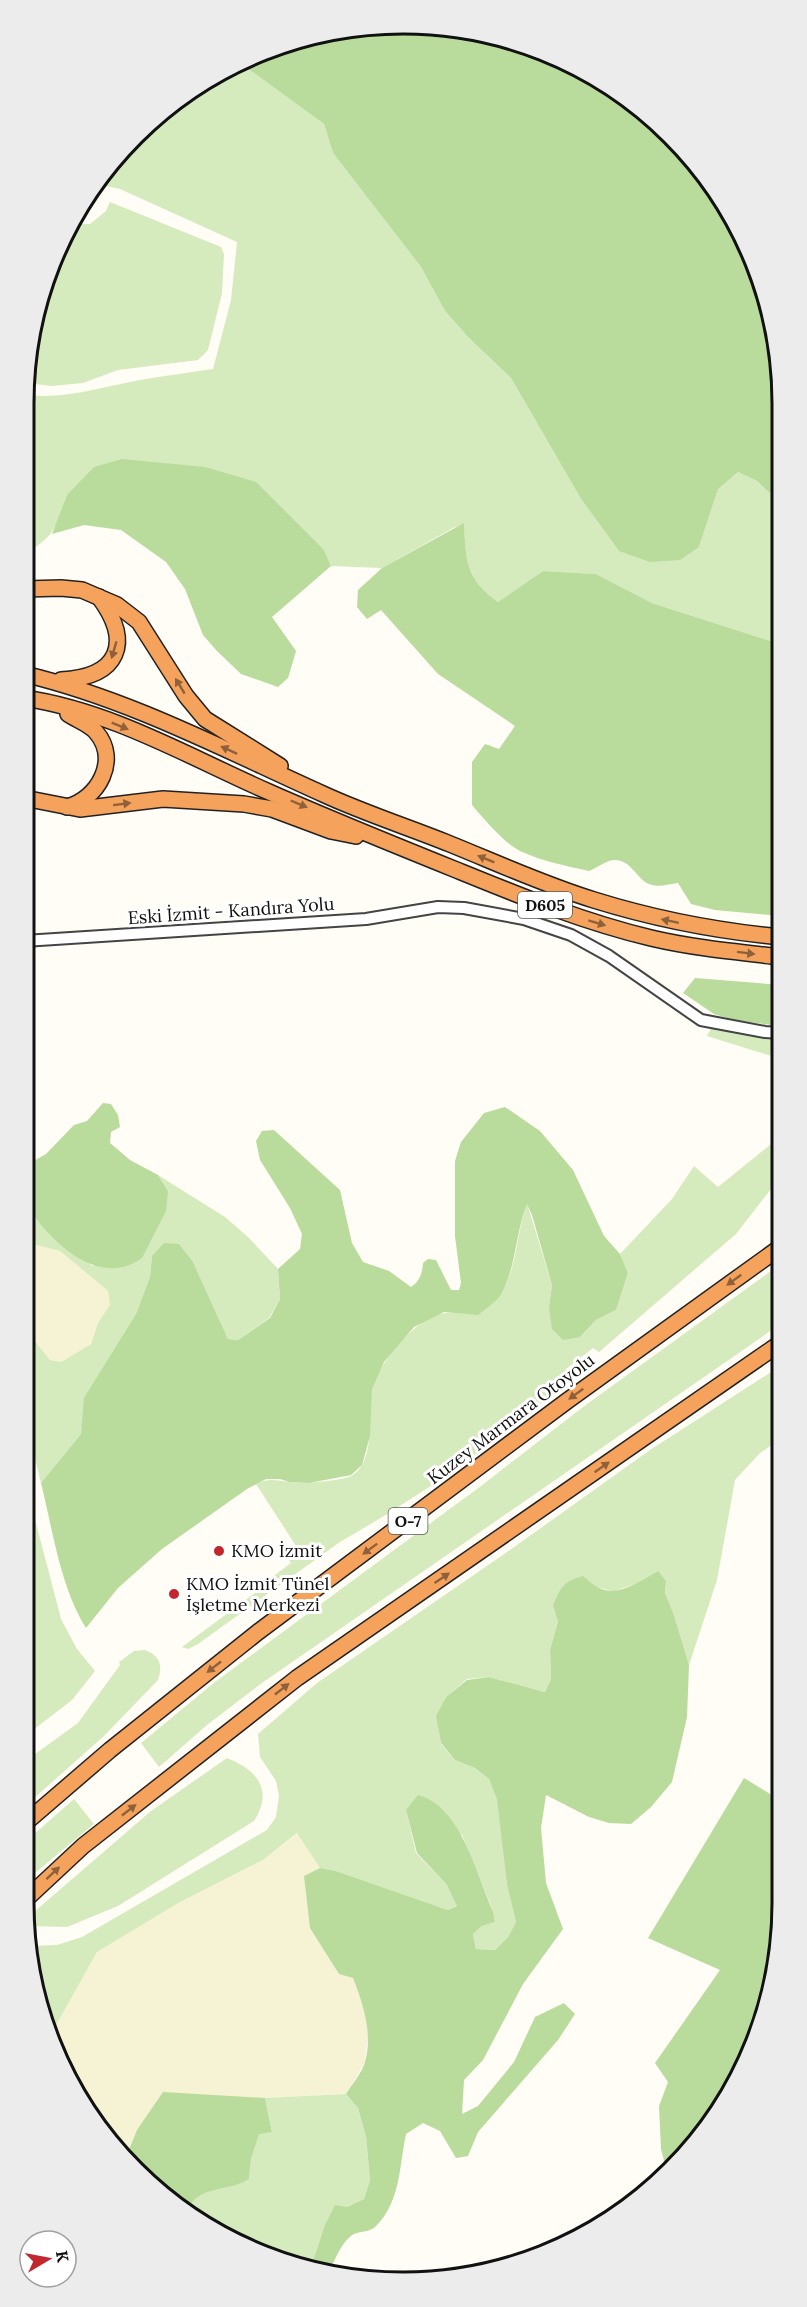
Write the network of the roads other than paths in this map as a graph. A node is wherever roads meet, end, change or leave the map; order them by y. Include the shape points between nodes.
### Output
1 (34, 589) edge
2 (99, 597) junction
3 (34, 676) edge
4 (52, 680) junction
5 (34, 700) edge
6 (43, 701) junction
7 (326, 796) junction
8 (34, 800) edge
9 (64, 807) junction
10 (386, 841) junction
11 (772, 936) edge
12 (34, 940) edge
13 (772, 956) edge
14 (772, 1032) edge
15 (772, 1253) edge
16 (772, 1349) edge
17 (34, 1815) edge
18 (34, 1892) edge

1 - 2 highway via 82,590
2 -> 4 highway via 118,636 111,662 87,677
7 -> 2 highway via 205,719 139,622
3 - 4 highway
7 -> 4 highway via 164,720
5 - 6 highway
6 - 9 highway via 87,725 104,746 105,771 98,786 77,804
6 -> 10 highway via 95,716 179,749
11 -> 7 highway via 665,920 592,900
8 - 9 highway
9 -> 10 highway via 80,810 163,799 244,804 272,809 331,831
10 -> 13 highway, D605 via 519,896 606,926 651,938
12 - 14 street, Eski İzmit - Kandıra Yolu via 366,919 464,908 524,919 571,935 663,991 701,1020
15 -> 17 highway, Kuzey Marmara Otoyolu / O-7 via 258,1632
18 -> 16 highway via 83,1846 297,1677

